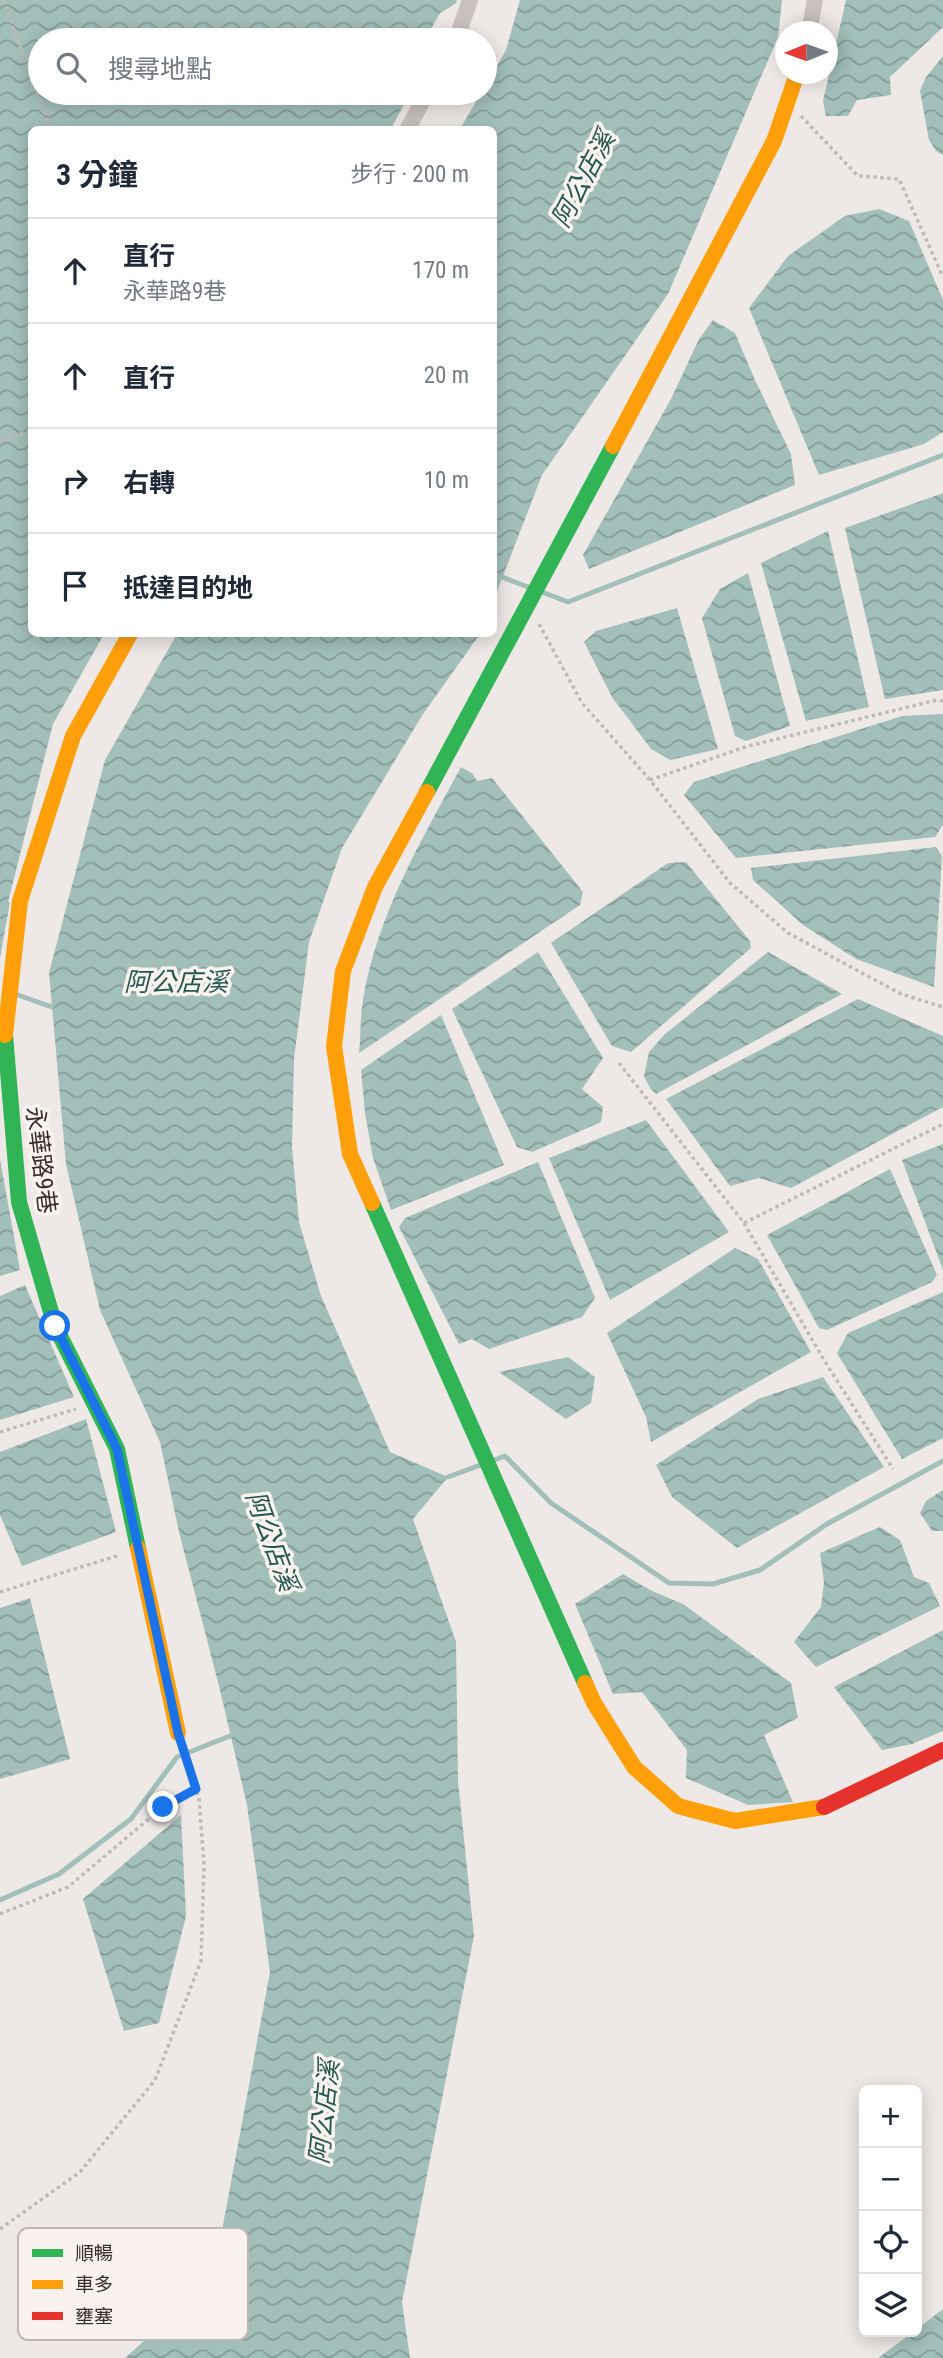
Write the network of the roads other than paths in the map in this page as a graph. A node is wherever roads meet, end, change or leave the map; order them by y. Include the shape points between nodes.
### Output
1 (470, 0) edge
2 (815, 0) edge
3 (811, 21) edge
4 (460, 28) edge
5 (794, 84) edge
6 (421, 105) edge
7 (409, 126) edge
8 (128, 637) edge
9 (178, 1733) road end
10 (943, 1750) edge

1 - 4 street
2 - 3 street
5 - 10 street via 774,141 532,601 375,887 343,971 334,1046 350,1154 594,1703 634,1767 678,1806 735,1821 820,1809
6 - 7 street
8 - 9 street, 永華路9巷 via 73,736 20,901 5,1038 19,1202 55,1326 117,1449

